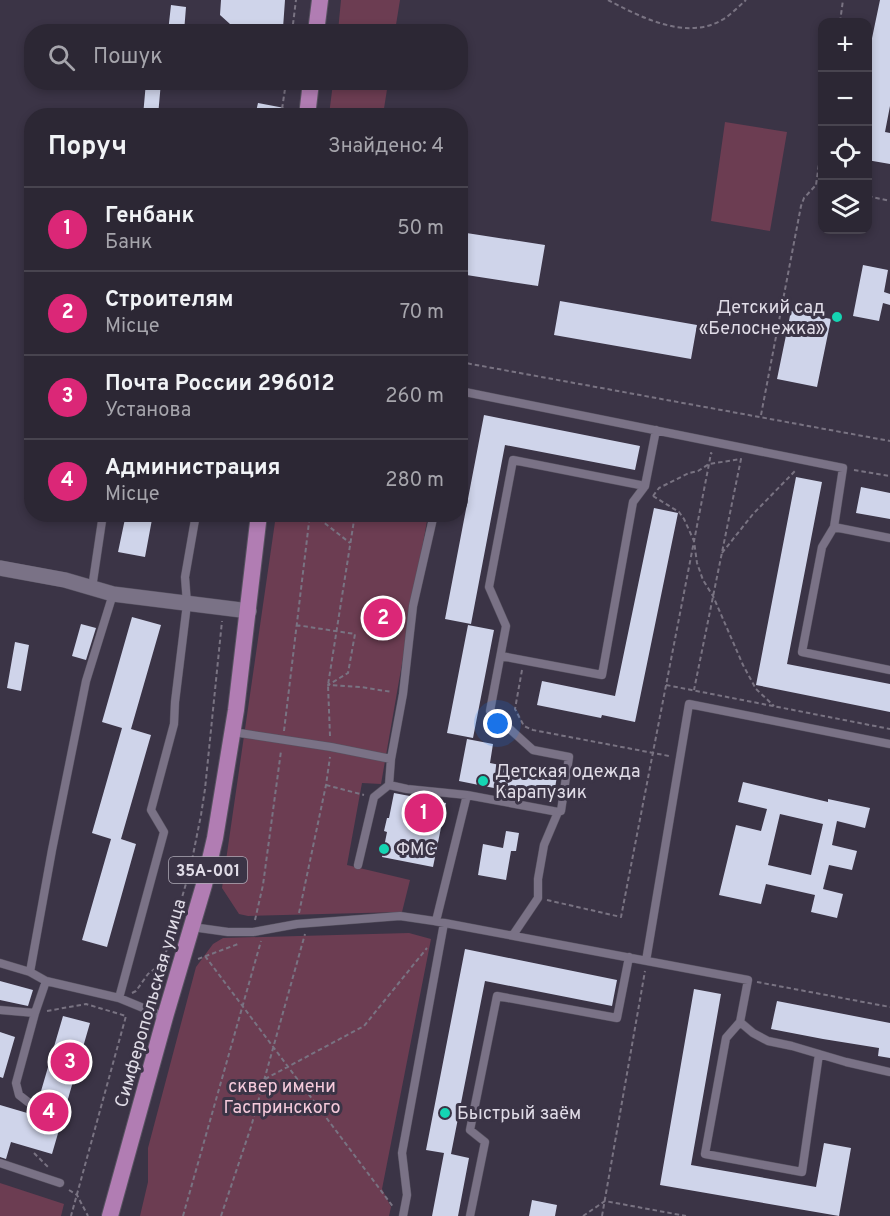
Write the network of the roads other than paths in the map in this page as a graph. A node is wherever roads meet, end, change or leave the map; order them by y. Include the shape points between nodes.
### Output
1 (320, 0) edge
2 (317, 24) edge
3 (310, 90) edge
4 (308, 108) edge
5 (468, 395) edge
6 (656, 430) junction
7 (645, 486) junction
8 (102, 522) edge
9 (195, 522) edge
10 (258, 522) edge
11 (432, 522) edge
12 (834, 527) junction
13 (890, 538) edge
14 (0, 568) edge
15 (92, 588) junction
16 (113, 594) junction
17 (187, 604) junction
18 (249, 611) junction
19 (501, 656) junction
20 (890, 670) edge
21 (233, 732) junction
22 (890, 744) edge
23 (391, 759) junction
24 (389, 785) junction
25 (467, 795) junction
26 (558, 812) junction
27 (358, 865) dead end
28 (440, 922) junction
29 (192, 927) junction
30 (513, 935) junction
31 (629, 957) junction
32 (646, 961) junction
33 (0, 963) edge
34 (30, 972) junction
35 (46, 981) junction
36 (119, 999) junction
37 (0, 1010) edge
38 (35, 1013) junction
39 (165, 1017) junction
40 (740, 1022) junction
41 (819, 1054) junction
42 (890, 1072) edge
43 (28, 1102) dead end
44 (0, 1163) edge
45 (60, 1184) dead end
46 (110, 1216) edge
47 (402, 1216) edge
48 (470, 1216) edge

1 - 2 highway
3 - 4 highway
5 - 6 lane
6 - 7 lane
6 - 12 lane via 843,468
7 - 19 lane via 633,502 602,675
7 - 19 lane via 513,460 489,587 506,626
8 - 15 lane
9 - 17 lane via 185,577
10 - 18 highway, Симферопольская улица / 35А-001
11 - 23 lane via 413,606
12 - 13 lane
12 - 20 lane via 822,547 802,652
14 - 15 street
15 - 16 street
16 - 17 street
16 - 34 lane via 87,681
17 - 18 street
17 - 36 lane via 174,724 152,810 164,832
18 - 21 highway, Симферопольская улица / 35А-001
19 - 26 lane via 490,711 533,750 569,757
21 - 23 lane
21 - 29 highway, Симферопольская улица / 35А-001 via 215,838
22 - 32 lane via 689,704
23 - 24 lane
24 - 25 lane
24 - 27 lane via 374,797
25 - 26 lane
25 - 28 lane
26 - 30 lane via 544,845 538,898
28 - 29 lane via 400,916 297,924 253,932
28 - 30 lane
28 - 47 lane via 402,1154 407,1195
29 - 39 highway, Симферопольская улица / 35А-001
30 - 31 lane
31 - 32 lane
31 - 48 lane via 617,1018 497,996 470,1130 485,1142
32 - 40 lane via 748,980
33 - 34 lane
34 - 35 lane
35 - 36 lane
35 - 38 lane
36 - 39 lane
37 - 38 lane
38 - 43 lane via 16,1083 19,1095
39 - 46 highway, Симферопольская улица / 35А-001
40 - 41 lane via 768,1041
40 - 41 lane via 726,1038 705,1154 802,1172
41 - 42 lane
44 - 45 lane

